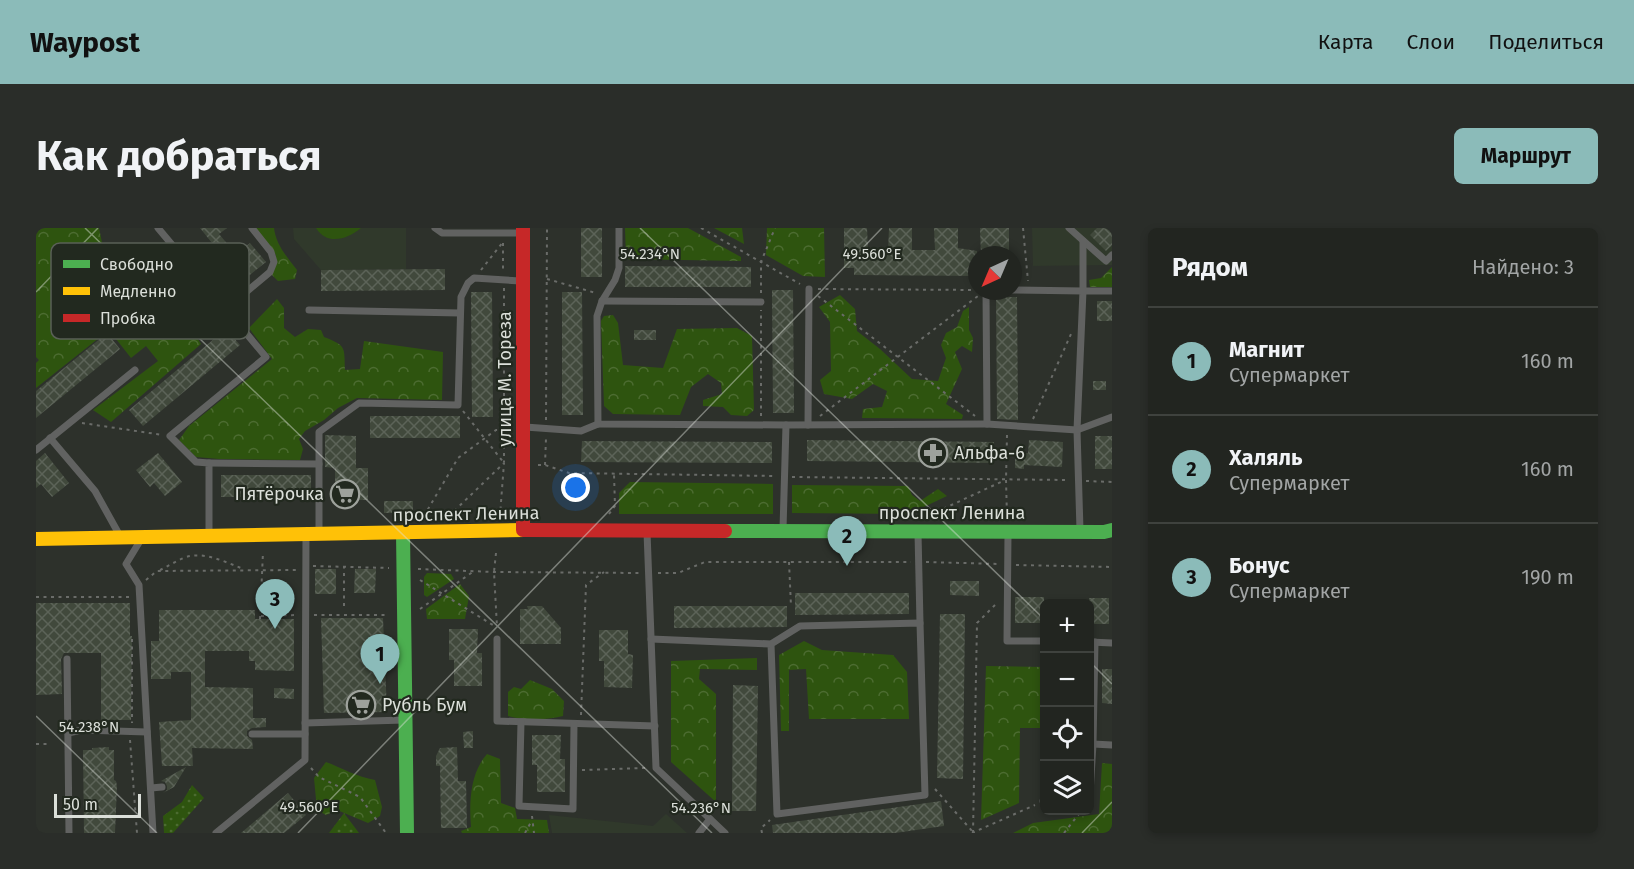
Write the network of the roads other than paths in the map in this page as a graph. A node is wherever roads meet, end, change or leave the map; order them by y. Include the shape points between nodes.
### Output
1 (158, 228) edge
2 (252, 228) edge
3 (435, 228) edge
4 (619, 228) edge
5 (1069, 228) edge
6 (523, 230) edge
7 (1083, 241) junction
8 (171, 243) edge
9 (1112, 255) edge
10 (523, 282) junction
11 (249, 290) edge
12 (810, 290) road end
13 (1022, 290) edge
14 (1083, 291) junction
15 (1112, 291) edge
16 (604, 298) junction
17 (985, 300) edge
18 (761, 302) road end
19 (309, 310) dead end
20 (460, 313) junction
21 (249, 337) edge
22 (135, 370) dead end
23 (1112, 417) edge
24 (598, 424) junction
25 (808, 424) junction
26 (987, 424) junction
27 (786, 425) junction
28 (523, 427) junction
29 (1077, 430) junction
30 (50, 438) junction
31 (36, 450) edge
32 (209, 463) junction
33 (319, 464) junction
34 (523, 530) junction
35 (647, 531) junction
36 (783, 531) junction
37 (918, 531) junction
38 (1008, 532) junction
39 (1080, 532) junction
40 (1109, 532) edge
41 (403, 533) junction
42 (312, 535) junction
43 (208, 536) junction
44 (142, 537) junction
45 (121, 538) junction
46 (36, 539) edge
47 (920, 623) junction
48 (497, 639) dead end
49 (651, 639) junction
50 (1040, 641) edge
51 (1094, 642) edge
52 (1112, 643) edge
53 (771, 644) junction
54 (1092, 653) edge
55 (67, 659) dead end
56 (1093, 707) edge
57 (405, 720) junction
58 (521, 722) junction
59 (305, 723) junction
60 (577, 724) junction
61 (655, 726) junction
62 (147, 732) junction
63 (68, 733) junction
64 (252, 734) dead end
65 (305, 734) junction
66 (1094, 744) edge
67 (1112, 745) edge
68 (150, 788) junction
69 (162, 788) dead end
70 (711, 819) junction
71 (69, 833) edge
72 (153, 833) edge
73 (216, 833) edge
74 (407, 833) edge
75 (699, 833) edge
76 (725, 833) edge

1 - 8 lane
2 - 11 lane via 274,262 270,272
3 - 6 lane via 442,233
4 - 16 lane via 618,268
5 - 7 lane
6 - 10 main road, улица М. Тореза
7 - 9 lane via 1106,261
7 - 14 lane
10 - 20 lane via 474,278 461,297
10 - 28 main road, улица М. Тореза
12 - 25 lane
13 - 14 lane
14 - 15 lane
14 - 29 lane
16 - 18 lane
16 - 24 lane via 597,316
17 - 26 lane
19 - 20 lane
20 - 33 lane via 458,405 359,403 319,432
21 - 32 lane via 266,357 170,436 196,462
22 - 30 lane
23 - 29 lane
24 - 27 lane
24 - 28 lane via 581,431
25 - 26 lane
25 - 27 lane
26 - 29 lane
27 - 36 lane
28 - 34 main road, улица М. Тореза
29 - 39 lane
30 - 31 lane
30 - 45 lane via 95,491
32 - 33 lane
32 - 43 lane
33 - 42 lane
34 - 35 main road, проспект Ленина
34 - 41 main road, проспект Ленина
35 - 36 main road, проспект Ленина
35 - 49 lane
36 - 37 main road, проспект Ленина
37 - 38 main road, проспект Ленина
37 - 47 lane
38 - 39 main road, проспект Ленина
38 - 50 lane via 1007,641
39 - 40 main road, проспект Ленина
41 - 42 main road, проспект Ленина
41 - 57 main road
42 - 43 main road, проспект Ленина
42 - 59 lane via 306,568
43 - 44 main road, проспект Ленина
44 - 45 main road, проспект Ленина
44 - 62 lane via 126,564 139,585
45 - 46 main road, проспект Ленина
47 - 53 lane via 800,626
47 - 53 lane via 925,795 777,814
48 - 58 lane via 496,721
49 - 53 lane
49 - 61 lane
51 - 52 lane
54 - 56 lane
55 - 63 lane
57 - 59 lane
57 - 74 main road
58 - 60 lane
58 - 60 lane via 519,806 573,809
59 - 65 lane
60 - 61 lane
61 - 70 lane via 656,768
62 - 63 lane
62 - 68 lane
63 - 71 lane
64 - 65 lane
65 - 73 lane via 305,760
66 - 67 lane
68 - 69 lane
68 - 72 lane
70 - 75 lane
70 - 76 lane

